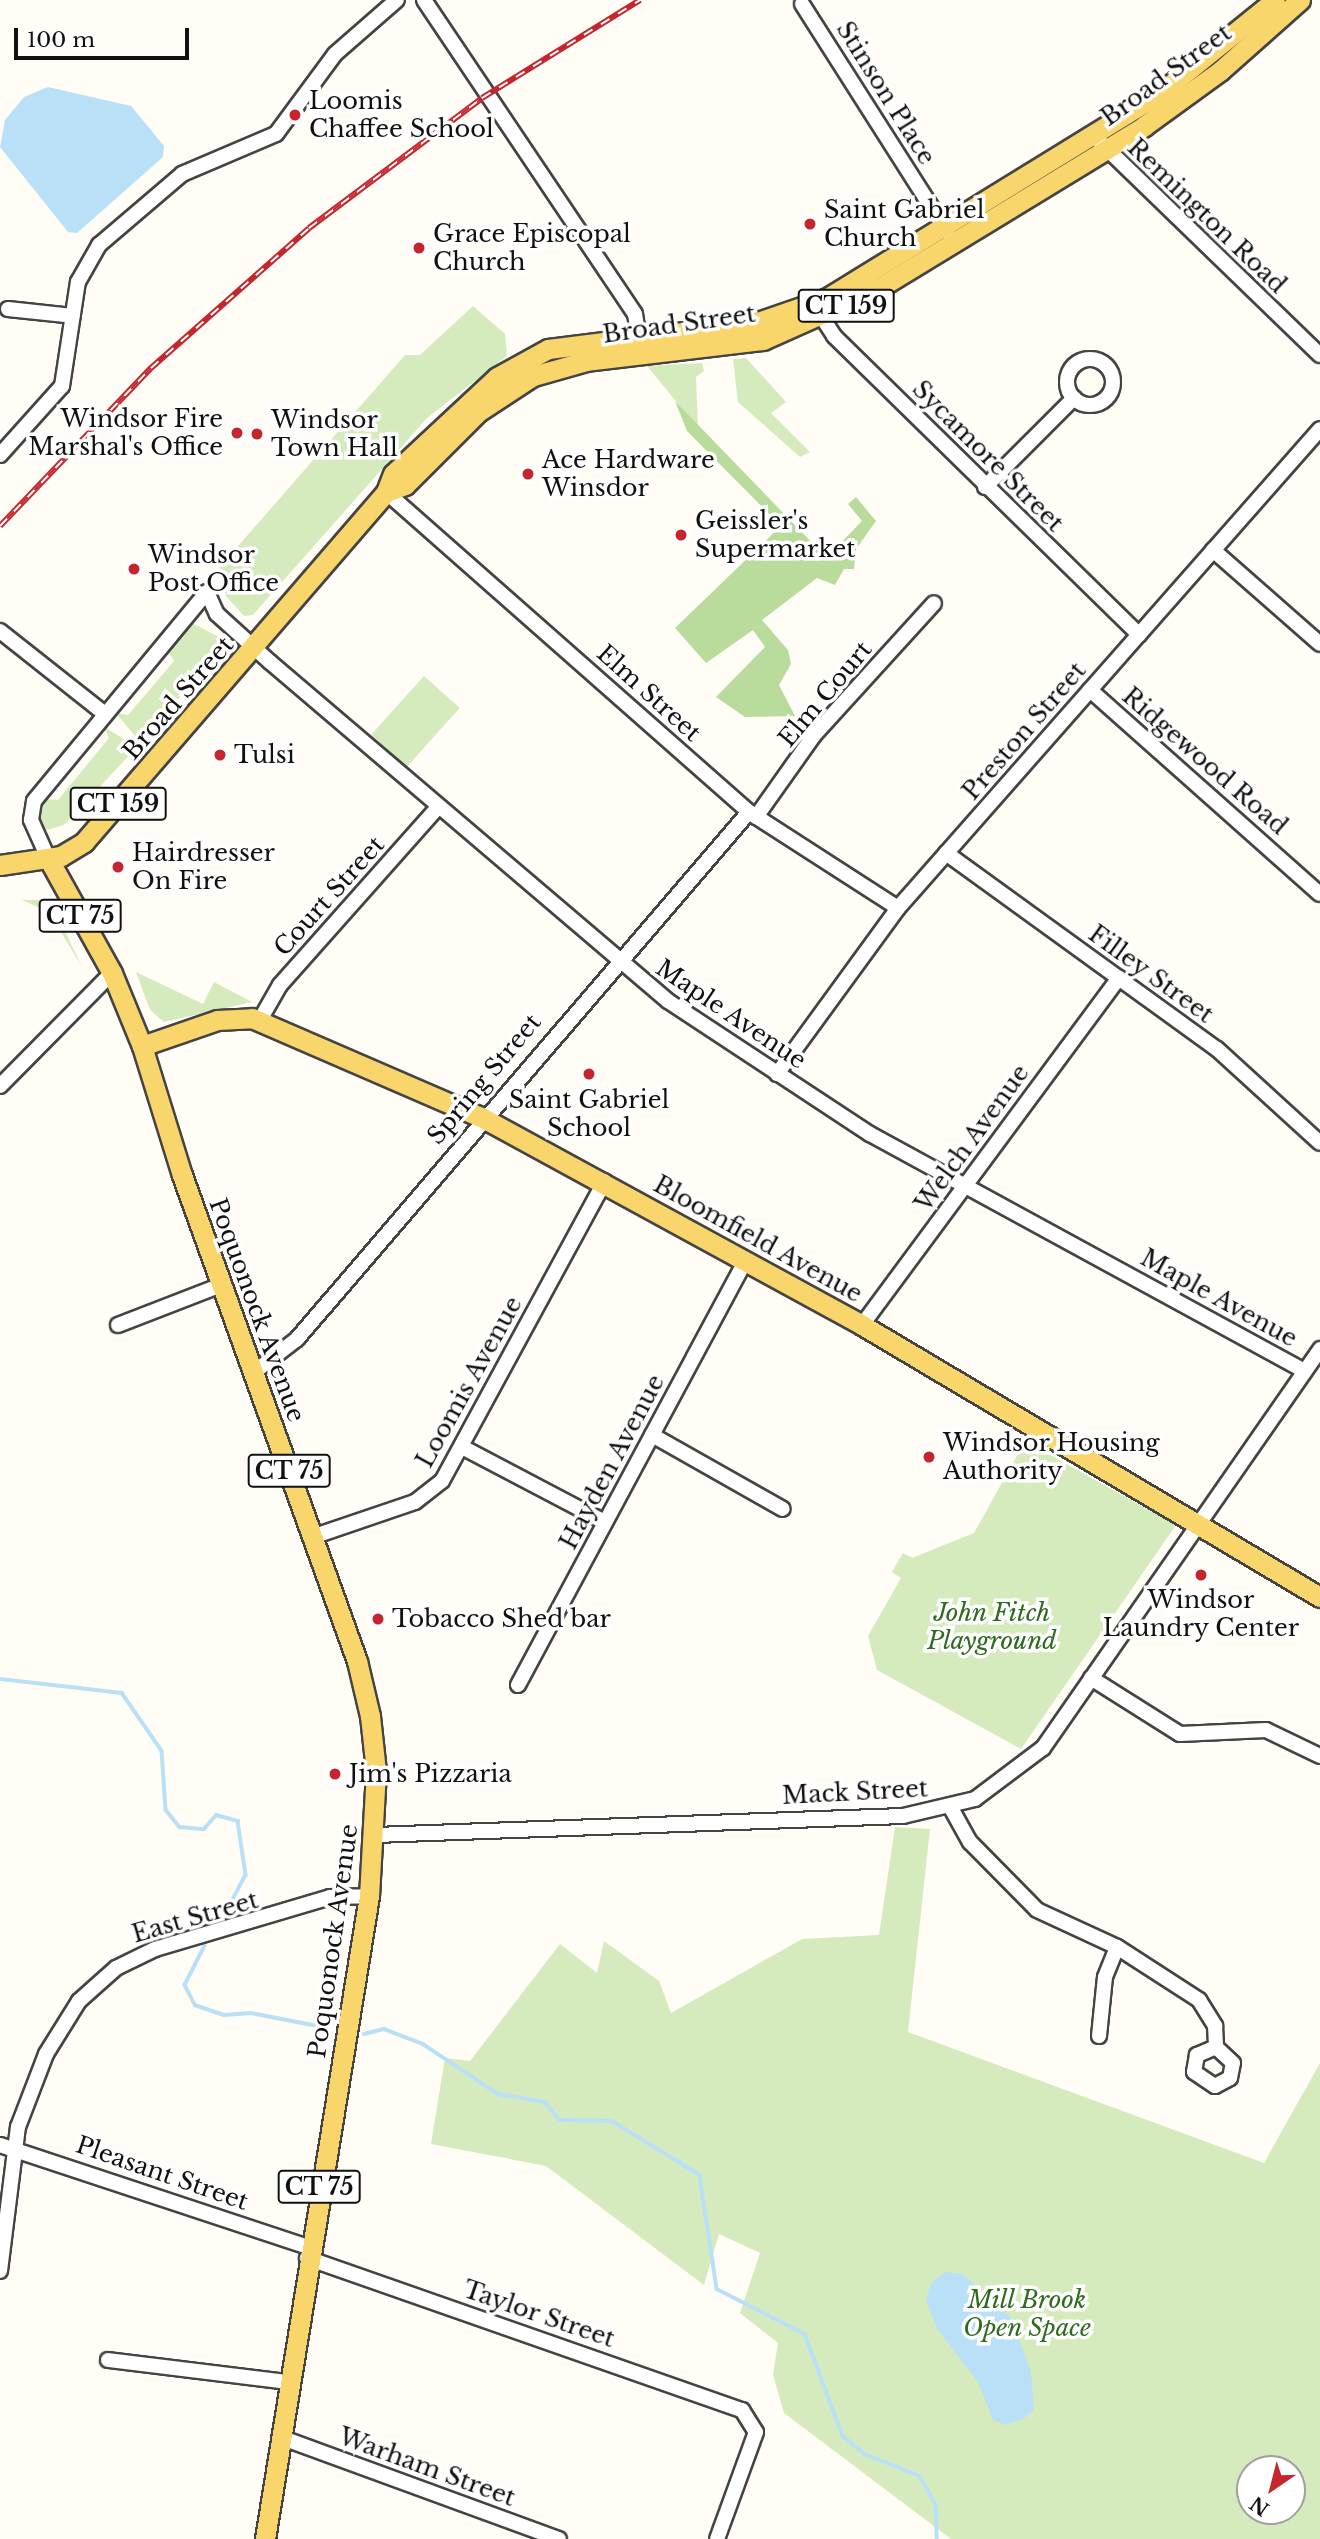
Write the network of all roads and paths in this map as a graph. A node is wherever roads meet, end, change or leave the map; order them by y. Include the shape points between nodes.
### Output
1 (397, 0) edge
2 (424, 0) edge
3 (1275, 0) edge
4 (1300, 0) edge
5 (803, 4) dead end
6 (1100, 143) junction
7 (949, 236) junction
8 (8, 309) dead end
9 (817, 311) junction
10 (73, 316) junction
11 (640, 347) junction
12 (1320, 355) edge
13 (1074, 398) dead end
14 (1320, 429) edge
15 (0, 455) edge
16 (985, 487) junction
17 (386, 492) junction
18 (1213, 550) junction
19 (207, 592) joint
20 (934, 603) dead end
21 (0, 631) edge
22 (1139, 635) junction
23 (1320, 644) edge
24 (254, 646) junction
25 (1090, 690) junction
26 (104, 714) junction
27 (439, 806) junction
28 (752, 814) junction
29 (946, 853) junction
30 (48, 859) junction
31 (0, 865) edge
32 (1320, 894) edge
33 (898, 908) junction
34 (616, 961) junction
35 (111, 973) junction
36 (1118, 978) junction
37 (261, 1020) junction
38 (142, 1046) junction
39 (777, 1074) junction
40 (0, 1086) edge
41 (481, 1117) junction
42 (1320, 1143) edge
43 (605, 1181) junction
44 (965, 1186) junction
45 (746, 1260) junction
46 (221, 1285) junction
47 (118, 1325) dead end
48 (862, 1325) junction
49 (1320, 1349) edge
50 (1305, 1371) junction
51 (253, 1373) junction
52 (652, 1435) junction
53 (462, 1447) junction
54 (783, 1508) dead end
55 (1198, 1521) junction
56 (605, 1522) junction
57 (312, 1537) junction
58 (1320, 1597) edge
59 (1091, 1678) junction
60 (518, 1685) dead end
61 (1320, 1756) edge
62 (951, 1808) junction
63 (376, 1835) junction
64 (369, 1896) junction
65 (1117, 1947) junction
66 (1099, 2036) dead end
67 (1216, 2047) dead end
68 (6, 2147) edge
69 (308, 2252) junction
70 (0, 2271) edge
71 (108, 2360) dead end
72 (286, 2382) junction
73 (280, 2437) junction
74 (265, 2539) edge
75 (559, 2539) edge
76 (717, 2539) edge

1 - 10 street via 342,47 276,134 182,173 108,235 84,269
2 - 11 street via 635,314
3 - 6 main road, Broad Street / CT 159
4 - 6 main road, Broad Street / CT 159 via 1220,71
5 - 7 street, Stinson Place
6 - 7 main road, Broad Street / CT 159
6 - 12 street, Remington Road
7 - 9 main road, Broad Street / CT 159
8 - 10 street
9 - 11 main road, Broad Street / CT 159
9 - 16 street, Sycamore Street
10 - 15 street via 62,386
11 - 17 main road, Broad Street / CT 159 via 529,368 484,396 405,485
13 - 16 street
14 - 18 street, Preston Street
16 - 22 street, Sycamore Street
17 - 24 main road, Broad Street / CT 159
17 - 28 street, Elm Street
18 - 22 street, Preston Street
18 - 23 street
19 - 24 street, Maple Avenue via 214,611
19 - 26 street, Broad Street
20 - 28 street, Elm Court via 814,735
21 - 26 street
22 - 25 street, Preston Street
24 - 27 street, Maple Avenue
24 - 30 main road, Broad Street / CT 159 via 84,842
25 - 29 street, Preston Street
25 - 32 street, Ridgewood Road
26 - 30 street, Broad Street via 31,806 32,826
27 - 34 street, Maple Avenue
27 - 37 street, Court Street via 274,993
28 - 33 street, Elm Street
28 - 34 street, Spring Street
29 - 33 street, Preston Street
29 - 36 street, Filley Street
30 - 31 main road, CT 159
30 - 35 main road, Poquonock Avenue / CT 75
33 - 39 street, Preston Street
34 - 39 street, Maple Avenue
34 - 41 street, Spring Street
35 - 38 main road, Poquonock Avenue / CT 75
35 - 40 street
36 - 42 street, Filley Street via 1217,1049
36 - 44 street, Welch Avenue
37 - 38 main road, Bloomfield Avenue via 216,1020
37 - 41 main road, Bloomfield Avenue
38 - 46 main road, Poquonock Avenue / CT 75
39 - 44 street, Maple Avenue
41 - 43 main road, Bloomfield Avenue
41 - 51 street, Spring Street via 292,1345
43 - 45 main road, Bloomfield Avenue
43 - 53 street, Loomis Avenue
44 - 48 street, Welch Avenue
44 - 50 street, Maple Avenue
45 - 48 main road, Bloomfield Avenue
45 - 52 street, Hayden Avenue
46 - 47 street
46 - 51 main road, Poquonock Avenue / CT 75
48 - 55 main road, Bloomfield Avenue
49 - 50 street, Mack Street
50 - 55 street, Mack Street
51 - 57 main road, Poquonock Avenue / CT 75
52 - 54 street
52 - 56 street, Hayden Avenue
53 - 56 street
53 - 57 street, Loomis Avenue via 442,1481 415,1502
55 - 58 main road, Bloomfield Avenue
55 - 59 street, Mack Street
56 - 60 street, Hayden Avenue
57 - 63 main road, Poquonock Avenue / CT 75 via 370,1716
59 - 61 street via 1180,1734 1266,1730
59 - 62 street, Mack Street via 1024,1768
62 - 63 street, Mack Street via 903,1816
62 - 65 street via 970,1842 1037,1910
63 - 64 main road, Poquonock Avenue / CT 75
64 - 68 street, East Street via 330,1897 155,1949 116,1968 63,2023
64 - 69 main road, Poquonock Avenue / CT 75
65 - 66 street via 1105,1977
65 - 67 street via 1199,2000 1215,2026
68 - 69 street, Pleasant Street
68 - 70 street, East Street via 15,2168
69 - 72 main road, Poquonock Avenue / CT 75
69 - 76 street, Taylor Street via 752,2418 756,2432
71 - 72 street
72 - 73 main road, Poquonock Avenue / CT 75
73 - 74 main road, Poquonock Avenue / CT 75
73 - 75 street, Warham Street

